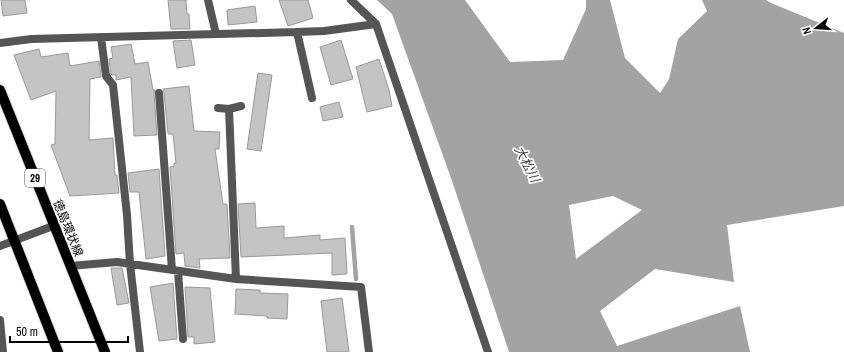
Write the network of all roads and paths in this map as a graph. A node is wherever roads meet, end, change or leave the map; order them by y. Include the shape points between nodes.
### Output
1 (208, 0) edge
2 (351, 0) edge
3 (376, 24) junction
4 (297, 32) junction
5 (216, 34) junction
6 (101, 37) junction
7 (0, 43) edge
8 (0, 90) edge
9 (159, 93) dead end
10 (312, 98) dead end
11 (241, 106) dead end
12 (218, 108) dead end
13 (229, 109) junction
14 (0, 204) edge
15 (53, 226) junction
16 (14, 240) junction
17 (0, 246) edge
18 (130, 264) junction
19 (70, 266) junction
20 (175, 270) junction
21 (236, 279) junction
22 (0, 320) edge
23 (184, 339) dead end
24 (3, 352) edge
25 (58, 352) edge
26 (105, 352) edge
27 (140, 352) edge
28 (369, 352) edge
29 (488, 352) edge

1 - 5 street
2 - 3 street
3 - 4 street
3 - 29 street
4 - 5 street
4 - 10 street
5 - 6 street
6 - 7 street via 31,39
6 - 18 street via 106,76 113,85
8 - 15 main road, 徳島環状線 / 29
9 - 20 street
11 - 13 street
12 - 13 street
13 - 21 street
14 - 16 main road
15 - 16 street
15 - 19 main road, 徳島環状線 / 29
16 - 17 street
16 - 25 main road
18 - 19 street via 117,262
18 - 20 street
18 - 27 street
19 - 26 main road, 徳島環状線 / 29
20 - 21 street
20 - 23 street
21 - 28 street via 361,287
22 - 24 street

